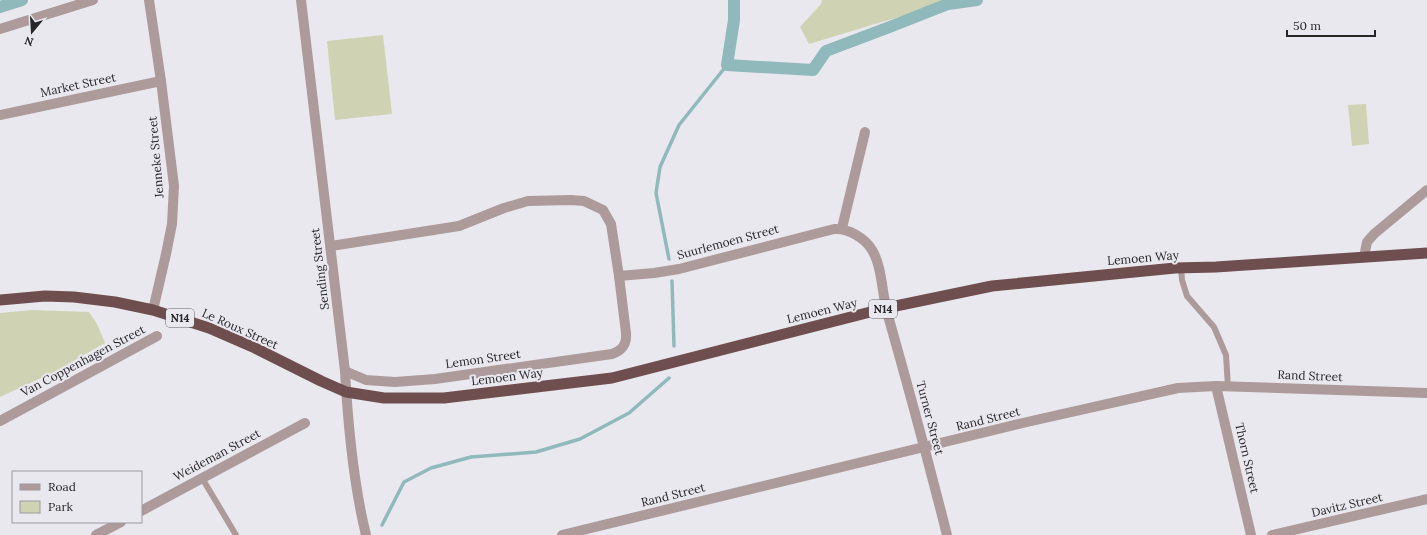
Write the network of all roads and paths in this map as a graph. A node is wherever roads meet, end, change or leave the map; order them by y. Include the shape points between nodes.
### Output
1 (93, 0) edge
2 (149, 0) edge
3 (301, 0) edge
4 (0, 29) edge
5 (161, 81) junction
6 (0, 115) edge
7 (865, 132) dead end
8 (1427, 190) edge
9 (842, 228) junction
10 (331, 246) junction
11 (1427, 253) edge
12 (1364, 257) junction
13 (1181, 268) junction
14 (619, 276) junction
15 (0, 300) edge
16 (886, 308) junction
17 (153, 310) junction
18 (157, 336) dead end
19 (345, 371) junction
20 (1216, 386) junction
21 (1228, 387) junction
22 (346, 392) junction
23 (1427, 393) edge
24 (0, 421) edge
25 (305, 422) dead end
26 (925, 448) junction
27 (202, 478) junction
28 (1427, 499) edge
29 (142, 510) edge
30 (119, 523) edge
31 (96, 535) edge
32 (236, 535) edge
33 (366, 535) edge
34 (562, 535) edge
35 (947, 535) edge
36 (1252, 535) edge
37 (1272, 535) edge

1 - 4 street
2 - 5 street, Jenneke Street
3 - 10 street, Sending Street
5 - 6 street, Market Street
5 - 17 street, Jenneke Street via 174,197 172,224
7 - 9 street
8 - 12 street via 1374,234 1367,242
9 - 14 street, Suurlemoen Street via 679,269
9 - 16 street via 864,240 873,251
10 - 14 street via 459,226 528,201 584,201 602,210 608,217
10 - 19 street, Sending Street
11 - 12 highway, Lemoen Way / N14
12 - 13 highway, Lemoen Way / N14
13 - 16 highway, Lemoen Way / N14 via 992,286
13 - 21 lane via 1187,296 1214,328 1226,355
14 - 19 street, Lemon Street via 626,339 624,347 612,354 435,379 395,382 361,378
15 - 17 highway, Le Roux Street / N14 via 45,296 74,297
16 - 22 highway, Lemoen Way / N14 via 612,378 444,398 384,398
16 - 26 street, Turner Street
17 - 22 highway, Le Roux Street / N14 via 208,328
18 - 24 street, Van Coppenhagen Street
19 - 22 street, Sending Street
20 - 21 street, Rand Street
20 - 26 street, Rand Street via 1170,390
20 - 36 street, Thorn Street
21 - 23 street, Rand Street
22 - 33 street, Sending Street via 357,489
25 - 27 street, Weideman Street
26 - 34 street, Rand Street
26 - 35 street, Turner Street
27 - 29 street, Weideman Street
27 - 32 lane
28 - 37 street, Davitz Street
30 - 31 street

